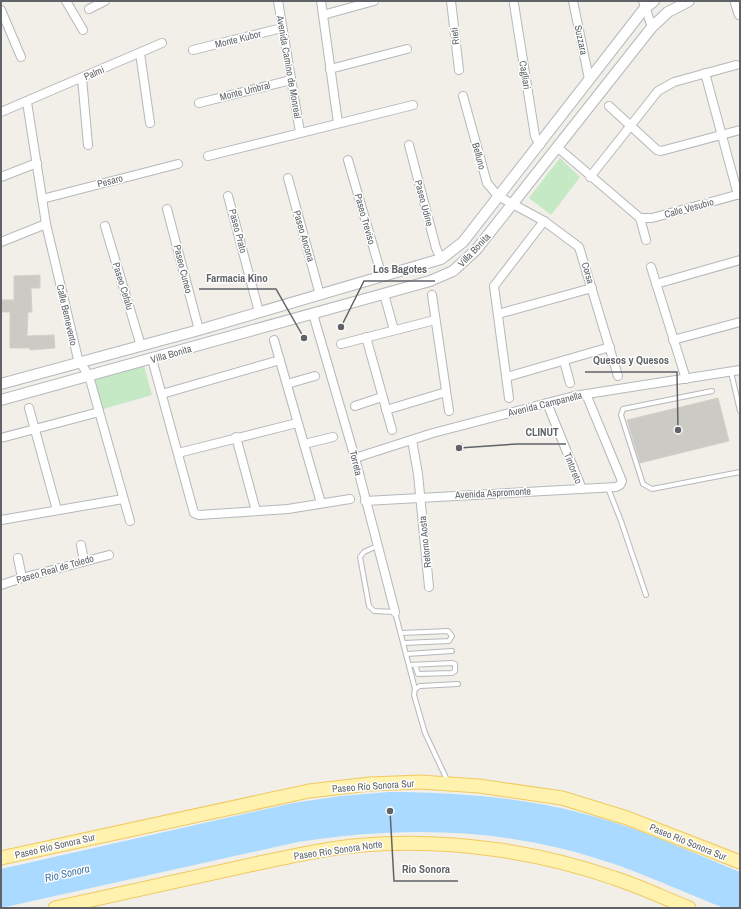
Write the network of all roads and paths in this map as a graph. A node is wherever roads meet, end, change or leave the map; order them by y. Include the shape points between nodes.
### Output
1 (66, 1) edge
2 (104, 1) edge
3 (278, 1) edge
4 (321, 1) edge
5 (374, 1) edge
6 (451, 1) edge
7 (573, 1) edge
8 (654, 1) edge
9 (689, 1) edge
10 (736, 1) edge
11 (514, 4) dead end
12 (644, 5) edge
13 (1, 10) edge
14 (89, 10) dead end
15 (740, 14) edge
16 (323, 15) junction
17 (652, 27) junction
18 (282, 28) junction
19 (83, 30) dead end
20 (162, 43) dead end
21 (407, 49) dead end
22 (193, 50) dead end
23 (140, 53) junction
24 (20, 57) dead end
25 (736, 65) dead end
26 (330, 69) junction
27 (459, 70) dead end
28 (706, 73) junction
29 (82, 78) junction
30 (589, 79) junction
31 (291, 80) junction
32 (463, 96) dead end
33 (27, 102) junction
34 (200, 103) dead end
35 (413, 105) dead end
36 (609, 106) dead end
37 (1, 112) edge
38 (150, 123) dead end
39 (338, 123) junction
40 (632, 126) junction
41 (740, 130) edge
42 (300, 132) junction
43 (722, 135) junction
44 (88, 145) dead end
45 (409, 145) dead end
46 (540, 145) junction
47 (557, 147) junction
48 (208, 156) dead end
49 (348, 160) dead end
50 (37, 163) junction
51 (178, 164) dead end
52 (1, 177) edge
53 (590, 177) junction
54 (288, 178) dead end
55 (739, 194) edge
56 (228, 196) dead end
57 (498, 196) junction
58 (42, 199) junction
59 (512, 205) junction
60 (167, 209) dead end
61 (640, 218) junction
62 (544, 221) junction
63 (46, 224) junction
64 (105, 226) dead end
65 (646, 240) dead end
66 (1, 242) edge
67 (441, 259) junction
68 (740, 260) edge
69 (651, 267) dead end
70 (382, 277) junction
71 (656, 284) junction
72 (592, 288) junction
73 (384, 294) junction
74 (320, 295) junction
75 (432, 295) dead end
76 (259, 312) junction
77 (313, 314) junction
78 (498, 314) junction
79 (435, 320) junction
80 (739, 325) edge
81 (199, 330) junction
82 (394, 330) junction
83 (366, 337) junction
84 (274, 340) dead end
85 (673, 340) junction
86 (341, 344) dead end
87 (141, 346) junction
88 (610, 347) junction
89 (152, 359) junction
90 (280, 360) junction
91 (564, 361) junction
92 (80, 363) junction
93 (740, 370) edge
94 (731, 372) junction
95 (89, 376) junction
96 (315, 376) dead end
97 (618, 376) dead end
98 (507, 377) junction
99 (686, 379) junction
100 (570, 383) dead end
101 (1, 384) edge
102 (287, 384) junction
103 (712, 391) dead end
104 (446, 392) junction
105 (162, 394) junction
106 (586, 394) junction
107 (382, 397) junction
108 (509, 398) dead end
109 (1, 400) edge
110 (547, 403) junction
111 (355, 406) dead end
112 (29, 408) dead end
113 (386, 410) junction
114 (449, 411) dead end
115 (740, 411) edge
116 (99, 412) junction
117 (297, 423) junction
118 (35, 429) junction
119 (392, 430) dead end
120 (236, 437) junction
121 (333, 437) dead end
122 (1, 438) edge
123 (412, 440) junction
124 (304, 444) junction
125 (178, 453) junction
126 (355, 458) junction
127 (740, 472) edge
128 (608, 488) junction
129 (582, 489) junction
130 (420, 497) junction
131 (350, 498) dead end
132 (123, 499) junction
133 (365, 501) junction
134 (321, 503) junction
135 (57, 510) junction
136 (256, 511) junction
137 (1, 520) edge
138 (130, 522) dead end
139 (81, 546) dead end
140 (377, 546) junction
141 (109, 555) dead end
142 (18, 558) dead end
143 (84, 561) junction
144 (22, 578) junction
145 (1, 585) edge
146 (429, 587) dead end
147 (646, 595) dead end
148 (395, 612) junction
149 (402, 633) junction
150 (404, 643) junction
151 (452, 651) dead end
152 (407, 654) junction
153 (409, 665) junction
154 (415, 665) junction
155 (458, 684) dead end
156 (415, 689) junction
157 (449, 784) junction
158 (1, 858) edge
159 (740, 862) edge
160 (55, 908) edge
161 (689, 908) edge

1 - 19 street
2 - 14 street
3 - 18 street, Avenida Camino de Monreal
4 - 16 street
5 - 16 street
6 - 27 street, Rieti
7 - 30 street, Suzzara
8 - 12 street, Villa Bonita
9 - 17 street, Villa Bonita via 668,12
10 - 15 main road
11 - 46 street, Cagliari via 535,136
12 - 17 street
12 - 30 street, Villa Bonita
13 - 24 street
16 - 26 street
17 - 47 street, Villa Bonita
18 - 22 street, Monte Kubor
18 - 31 street, Avenida Camino de Monreal
20 - 23 street, Palmi
21 - 26 street
23 - 29 street, Palmi
23 - 38 street
25 - 28 street
26 - 39 street
28 - 40 street via 674,82 658,90
28 - 43 street, Calle Vesubio
29 - 33 street, Palmi
29 - 44 street
30 - 46 street, Villa Bonita
31 - 34 street, Monte Umbral
31 - 42 street, Avenida Camino de Monreal
32 - 57 street, Belluno via 487,182
33 - 37 street, Palmi
33 - 50 street, Calle Bemevento
35 - 39 street
36 - 40 street
39 - 42 street
40 - 43 street via 662,151
40 - 53 street
41 - 43 street
42 - 48 street
43 - 55 street, Calle Vesubio
45 - 67 street, Paseo Udine
46 - 57 street, Villa Bonita
47 - 53 street
47 - 59 street, Villa Bonita
49 - 70 street, Paseo Treviso
50 - 52 street
50 - 58 street, Calle Bemevento
51 - 58 street, Pesaro
53 - 61 street
54 - 74 street, Paseo Ancona
55 - 61 street, Calle Vesubio via 652,218
56 - 76 street, Paseo Prato
57 - 59 street, Belluno
57 - 67 street, Villa Bonita via 463,242
58 - 63 street, Calle Bemevento
59 - 62 street, Corsa
59 - 73 street, Villa Bonita via 476,250 453,271 430,281
60 - 81 street, Paseo Cuneo
61 - 65 street
62 - 72 street, Corsa via 578,244
62 - 78 street via 495,284
63 - 66 street
63 - 92 street, Calle Bemevento
64 - 87 street, Paseo Cefalu
67 - 70 street, Villa Bonita
68 - 71 street
69 - 71 street
70 - 74 street, Villa Bonita
71 - 85 street
72 - 78 street
72 - 88 street, Corsa
73 - 77 street, Villa Bonita
73 - 82 street
74 - 76 street, Villa Bonita
75 - 79 street
76 - 81 street, Villa Bonita
77 - 89 street, Villa Bonita
77 - 126 street, Torreta
78 - 98 street
79 - 82 street
79 - 104 street
80 - 85 street
81 - 87 street, Villa Bonita
82 - 83 street
83 - 86 street
83 - 107 street
84 - 90 street
85 - 99 street
87 - 92 street, Villa Bonita
88 - 91 street
88 - 97 street, Corsa
89 - 95 street, Villa Bonita
89 - 105 street
90 - 102 street
90 - 105 street
91 - 98 street
91 - 100 street
92 - 95 street, Calle Bemevento
92 - 101 street, Villa Bonita
93 - 94 street, Avenida Campanella
94 - 99 street, Avenida Campanella
94 - 115 lane
95 - 109 street, Villa Bonita
95 - 116 street, Calle Bemevento
96 - 102 street
98 - 108 street
99 - 106 street, Avenida Campanella
102 - 117 street
103 - 127 lane via 623,409 621,415 643,484 652,489
104 - 113 street
104 - 114 street
105 - 125 street
106 - 110 street, Avenida Campanella
106 - 128 street, Avenida Aspromonte via 622,481 620,485
107 - 111 street
107 - 113 street
110 - 123 street, Avenida Campanella
110 - 129 street, Tintoreto
112 - 118 street
113 - 119 street
116 - 118 street
116 - 132 street, Calle Bemevento
117 - 120 street
117 - 124 street
118 - 122 street
118 - 135 street
120 - 125 street
120 - 136 street
121 - 124 street
123 - 126 street, Avenida Campanella
123 - 130 street, Retorno Aosta
124 - 134 street
125 - 136 street via 194,513 199,515
126 - 133 street, Torreta
128 - 129 street, Avenida Aspromonte
128 - 147 lane
129 - 130 street, Avenida Aspromonte
130 - 133 street, Avenida Aspromonte
130 - 146 street, Retorno Aosta
131 - 134 street
132 - 135 street
132 - 138 street, Calle Bemevento
133 - 140 street, Torreta
134 - 136 street
135 - 137 street
139 - 143 street
140 - 148 street, Torreta
140 - 148 lane via 364,552 360,557 369,606 374,611
141 - 143 street, Paseo Real de Toledo
142 - 144 street
143 - 144 street, Paseo Real de Toledo
144 - 145 street, Paseo Real de Toledo
148 - 149 lane
149 - 150 lane
149 - 150 lane via 448,631 452,636 449,641
150 - 152 lane
151 - 152 lane
152 - 153 lane
153 - 154 lane
153 - 156 lane
154 - 154 lane via 418,674 423,675 452,673 456,668 452,663
155 - 156 lane via 420,686
156 - 157 lane via 414,694 425,733
157 - 158 main road, Paseo Río Sonora Sur via 370,784 310,791
157 - 159 main road, Paseo Río Sonora Sur via 518,790 562,798 627,818
160 - 161 main road, Paseo Río Sonora Norte via 297,855 378,844 439,844 507,851 551,860 614,878

